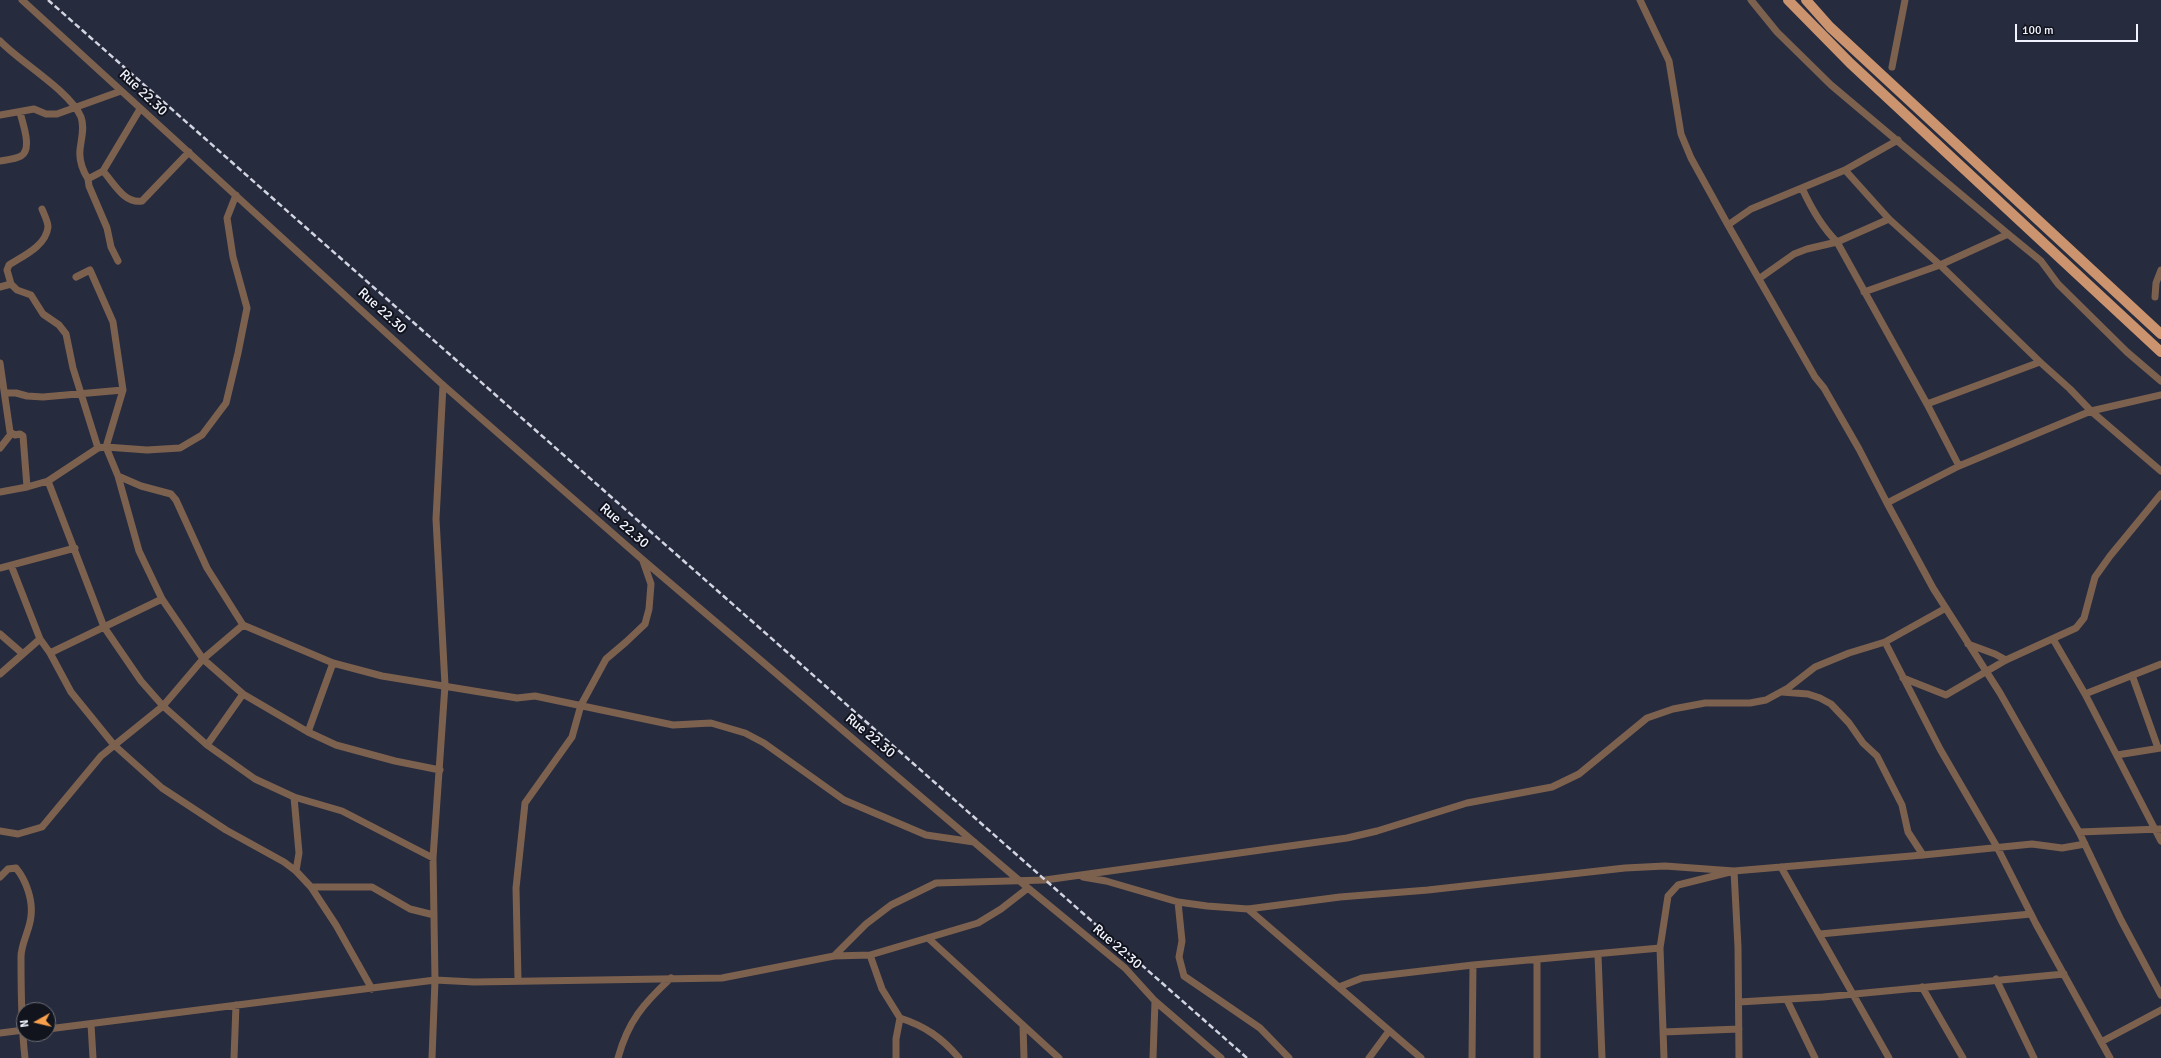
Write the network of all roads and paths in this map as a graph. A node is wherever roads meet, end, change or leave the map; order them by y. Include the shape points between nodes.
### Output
1 (22, 0) edge
2 (1640, 0) edge
3 (1751, 0) edge
4 (1788, 0) edge
5 (1806, 0) edge
6 (1905, 0) edge
7 (0, 41) edge
8 (1892, 67) dead end
9 (121, 91) junction
10 (76, 107) junction
11 (140, 109) junction
12 (20, 112) junction
13 (0, 115) edge
14 (1898, 140) junction
15 (189, 152) junction
16 (0, 161) edge
17 (1845, 170) junction
18 (103, 171) junction
19 (88, 179) junction
20 (1802, 188) junction
21 (236, 195) junction
22 (42, 209) dead end
23 (1889, 220) junction
24 (1728, 225) junction
25 (2008, 234) junction
26 (1836, 242) junction
27 (118, 261) dead end
28 (1940, 265) junction
29 (2161, 270) edge
30 (76, 277) dead end
31 (1760, 278) junction
32 (11, 284) junction
33 (0, 287) edge
34 (1864, 292) junction
35 (2155, 297) dead end
36 (2161, 334) edge
37 (2161, 352) edge
38 (2040, 362) junction
39 (0, 363) edge
40 (2161, 381) edge
41 (443, 385) junction
42 (123, 390) junction
43 (81, 392) junction
44 (4, 393) junction
45 (2161, 395) edge
46 (1927, 404) junction
47 (2091, 411) junction
48 (11, 434) junction
49 (106, 447) junction
50 (0, 448) edge
51 (98, 448) junction
52 (1959, 466) junction
53 (2161, 470) edge
54 (118, 476) junction
55 (48, 481) junction
56 (27, 488) junction
57 (0, 492) edge
58 (2161, 494) edge
59 (1887, 503) junction
60 (75, 548) junction
61 (642, 560) junction
62 (11, 565) junction
63 (0, 568) edge
64 (162, 600) junction
65 (1946, 608) junction
66 (243, 625) junction
67 (104, 627) junction
68 (0, 634) edge
69 (40, 639) junction
70 (2053, 640) junction
71 (1885, 642) junction
72 (1968, 644) junction
73 (50, 653) junction
74 (23, 654) junction
75 (203, 659) junction
76 (2006, 660) junction
77 (333, 663) junction
78 (2161, 664) edge
79 (1985, 672) junction
80 (0, 674) edge
81 (2132, 675) junction
82 (1903, 678) junction
83 (445, 685) junction
84 (1782, 692) junction
85 (243, 694) junction
86 (2085, 694) junction
87 (581, 704) junction
88 (163, 706) junction
89 (308, 732) junction
90 (114, 745) junction
91 (207, 745) junction
92 (2160, 748) edge
93 (2117, 755) junction
94 (440, 770) junction
95 (294, 797) junction
96 (2153, 828) junction
97 (2161, 828) edge
98 (0, 831) edge
99 (2078, 832) junction
100 (2161, 841) edge
101 (975, 842) junction
102 (2085, 844) junction
103 (1997, 847) junction
104 (1924, 855) junction
105 (433, 858) junction
106 (1781, 867) junction
107 (296, 871) junction
108 (1734, 871) junction
109 (1075, 876) junction
110 (0, 877) edge
111 (1019, 881) junction
112 (311, 887) junction
113 (1028, 888) junction
114 (1178, 902) junction
115 (1248, 909) junction
116 (2031, 914) junction
117 (434, 915) junction
118 (1820, 934) junction
119 (928, 938) junction
120 (1660, 948) junction
121 (870, 955) junction
122 (1598, 955) junction
123 (834, 956) junction
124 (1537, 960) junction
125 (1473, 965) junction
126 (2064, 974) junction
127 (672, 978) junction
128 (1996, 979) junction
129 (435, 980) junction
130 (518, 980) junction
131 (1339, 987) junction
132 (1922, 987) junction
133 (372, 989) junction
134 (1854, 994) junction
135 (2161, 995) edge
136 (1787, 1000) junction
137 (1155, 1001) junction
138 (22, 1002) edge
139 (1739, 1002) junction
140 (236, 1005) junction
141 (2161, 1010) edge
142 (900, 1018) junction
143 (91, 1024) junction
144 (1023, 1026) junction
145 (56, 1028) edge
146 (1739, 1029) junction
147 (16, 1031) edge
148 (1389, 1031) junction
149 (1663, 1032) junction
150 (0, 1033) edge
151 (24, 1042) edge
152 (2102, 1042) junction
153 (25, 1058) edge
154 (93, 1058) edge
155 (234, 1058) edge
156 (432, 1058) edge
157 (618, 1058) edge
158 (896, 1058) edge
159 (959, 1058) edge
160 (1024, 1058) edge
161 (1059, 1058) edge
162 (1153, 1058) edge
163 (1221, 1058) edge
164 (1289, 1058) edge
165 (1369, 1058) edge
166 (1421, 1058) edge
167 (1472, 1058) edge
168 (1537, 1058) edge
169 (1602, 1058) edge
170 (1664, 1058) edge
171 (1739, 1058) edge
172 (1815, 1058) edge
173 (1889, 1058) edge
174 (1963, 1058) edge
175 (2034, 1058) edge
176 (2110, 1058) edge

1 - 9 street, Rue 22.30
2 - 24 street via 1669,61 1681,134 1691,158
3 - 14 street via 1810,66
4 - 37 main road via 1845,59
5 - 36 main road via 1830,27
6 - 8 street
7 - 10 street
9 - 10 street
9 - 11 street, Rue 22.30
10 - 12 street via 49,114 34,109
10 - 19 street via 82,118 80,158
11 - 15 street, Rue 22.30
11 - 18 street
12 - 13 street
12 - 16 street via 27,146 25,153 20,157
14 - 17 street
14 - 25 street
15 - 18 street via 142,201 134,202 126,198
15 - 21 street, Rue 22.30
17 - 20 street
17 - 23 street
18 - 19 street
19 - 27 street
20 - 24 street via 1751,209
20 - 26 street via 1817,218
21 - 41 street, Rue 22.30
21 - 49 street via 227,218 233,257 247,308 226,402 202,435 180,448 147,450
22 - 32 street via 48,226 44,238 40,244 9,265 7,270
23 - 26 street
23 - 28 street
24 - 31 street
25 - 28 street
25 - 40 street via 2033,253 2058,284 2127,352
26 - 31 street via 1806,248
26 - 34 street
28 - 34 street
28 - 38 street
29 - 35 street via 2156,283
30 - 42 street via 90,270 110,310
31 - 59 street via 1815,377 1859,449
32 - 33 street
32 - 43 street via 17,290 31,295 43,314 59,325 66,334
34 - 46 street
38 - 46 street
38 - 47 street
39 - 44 street
41 - 61 street, Rue 22.30
41 - 83 street via 436,519
42 - 43 street
42 - 49 street
43 - 44 street via 43,397 16,392
43 - 51 street
44 - 48 street
45 - 47 street
46 - 52 street
47 - 52 street
47 - 53 street
48 - 50 street
48 - 56 street via 23,436
49 - 51 street
49 - 54 street
51 - 55 street
52 - 59 street
54 - 64 street via 139,551
54 - 66 street via 141,486 171,494 207,568
55 - 56 street
55 - 60 street
56 - 57 street
58 - 70 street via 2095,577 2084,618 2076,628
59 - 65 street
60 - 62 street
60 - 67 street
61 - 87 street via 651,584 650,609 645,624 606,659
61 - 101 street, Rue 22.30
62 - 63 street
62 - 69 street
64 - 67 street
64 - 75 street
65 - 71 street
65 - 72 street
66 - 75 street
66 - 77 street
67 - 73 street
67 - 88 street via 141,681
68 - 74 street
69 - 73 street
69 - 74 street
70 - 76 street
70 - 86 street
71 - 82 street
71 - 84 street via 1815,667
72 - 76 street
72 - 79 street
73 - 90 street via 71,692
74 - 80 street
75 - 85 street
75 - 88 street
76 - 79 street
77 - 83 street via 382,676
77 - 89 street
78 - 81 street
79 - 82 street via 1946,695
79 - 99 street via 2000,693
81 - 86 street
81 - 92 street
82 - 103 street via 1940,749
83 - 87 street via 517,698 535,696
83 - 94 street
84 - 104 street via 1808,694 1820,698 1831,704 1849,723 1863,743 1877,756 1902,805 1908,832
84 - 109 street via 1758,703 1705,703 1647,718 1579,774 1552,787 1467,803 1377,832 1347,838
85 - 89 street
85 - 91 street
86 - 93 street
87 - 101 street via 674,725 711,723 745,733 764,743 844,800 926,835
87 - 130 street via 572,737 525,803 516,888
88 - 90 street
88 - 91 street
89 - 94 street via 336,745
90 - 98 street via 101,756 42,827 18,834
90 - 107 street via 162,788 226,830
91 - 95 street via 255,779
92 - 93 street
93 - 96 street
94 - 105 street
95 - 105 street via 342,811
95 - 107 street via 299,853
96 - 97 street
96 - 99 street
96 - 100 street
99 - 102 street
101 - 111 street, Rue 22.30
102 - 103 street via 2062,848 2032,844
102 - 135 street via 2121,920
103 - 104 street
103 - 116 street
104 - 106 street
105 - 117 street
106 - 108 street
106 - 118 street
107 - 112 street
108 - 115 street via 1665,866 1624,868
108 - 120 street via 1684,882 1672,889 1668,896
108 - 139 street
109 - 111 street
109 - 114 street via 1106,881
110 - 138 street via 8,869 16,868 23,876 30,896 32,916 21,955
111 - 113 street, Rue 22.30
111 - 123 street via 936,883 891,905 866,924
112 - 117 street via 372,887 410,909
112 - 133 street
113 - 119 street via 978,923
113 - 137 street, Rue 22.30 via 1125,968
114 - 115 street
114 - 164 street via 1182,941 1179,957 1184,976 1260,1028
115 - 131 street
116 - 118 street
116 - 126 street
117 - 129 street
118 - 134 street
119 - 121 street
119 - 144 street
120 - 122 street
120 - 149 street
121 - 123 street
121 - 142 street via 882,989
122 - 124 street
122 - 169 street
123 - 127 street via 722,978
124 - 125 street
124 - 168 street
125 - 131 street via 1362,978
125 - 167 street
126 - 128 street
126 - 152 street
127 - 130 street via 599,981
127 - 157 street via 645,1003 624,1037
128 - 132 street
128 - 175 street
129 - 130 street
129 - 133 street
129 - 156 street
131 - 148 street
132 - 134 street
132 - 174 street
133 - 140 street via 329,992
134 - 136 street
134 - 173 street
136 - 139 street
136 - 172 street
137 - 162 street
137 - 163 street, Rue 22.30
139 - 146 street
140 - 143 street
140 - 155 street
141 - 152 street
142 - 158 street
142 - 159 street via 919,1024 941,1038
143 - 145 street
143 - 154 street
144 - 160 street
144 - 161 street
146 - 149 street
146 - 171 street
147 - 150 street
148 - 165 street
148 - 166 street
149 - 170 street
151 - 153 street
152 - 176 street

